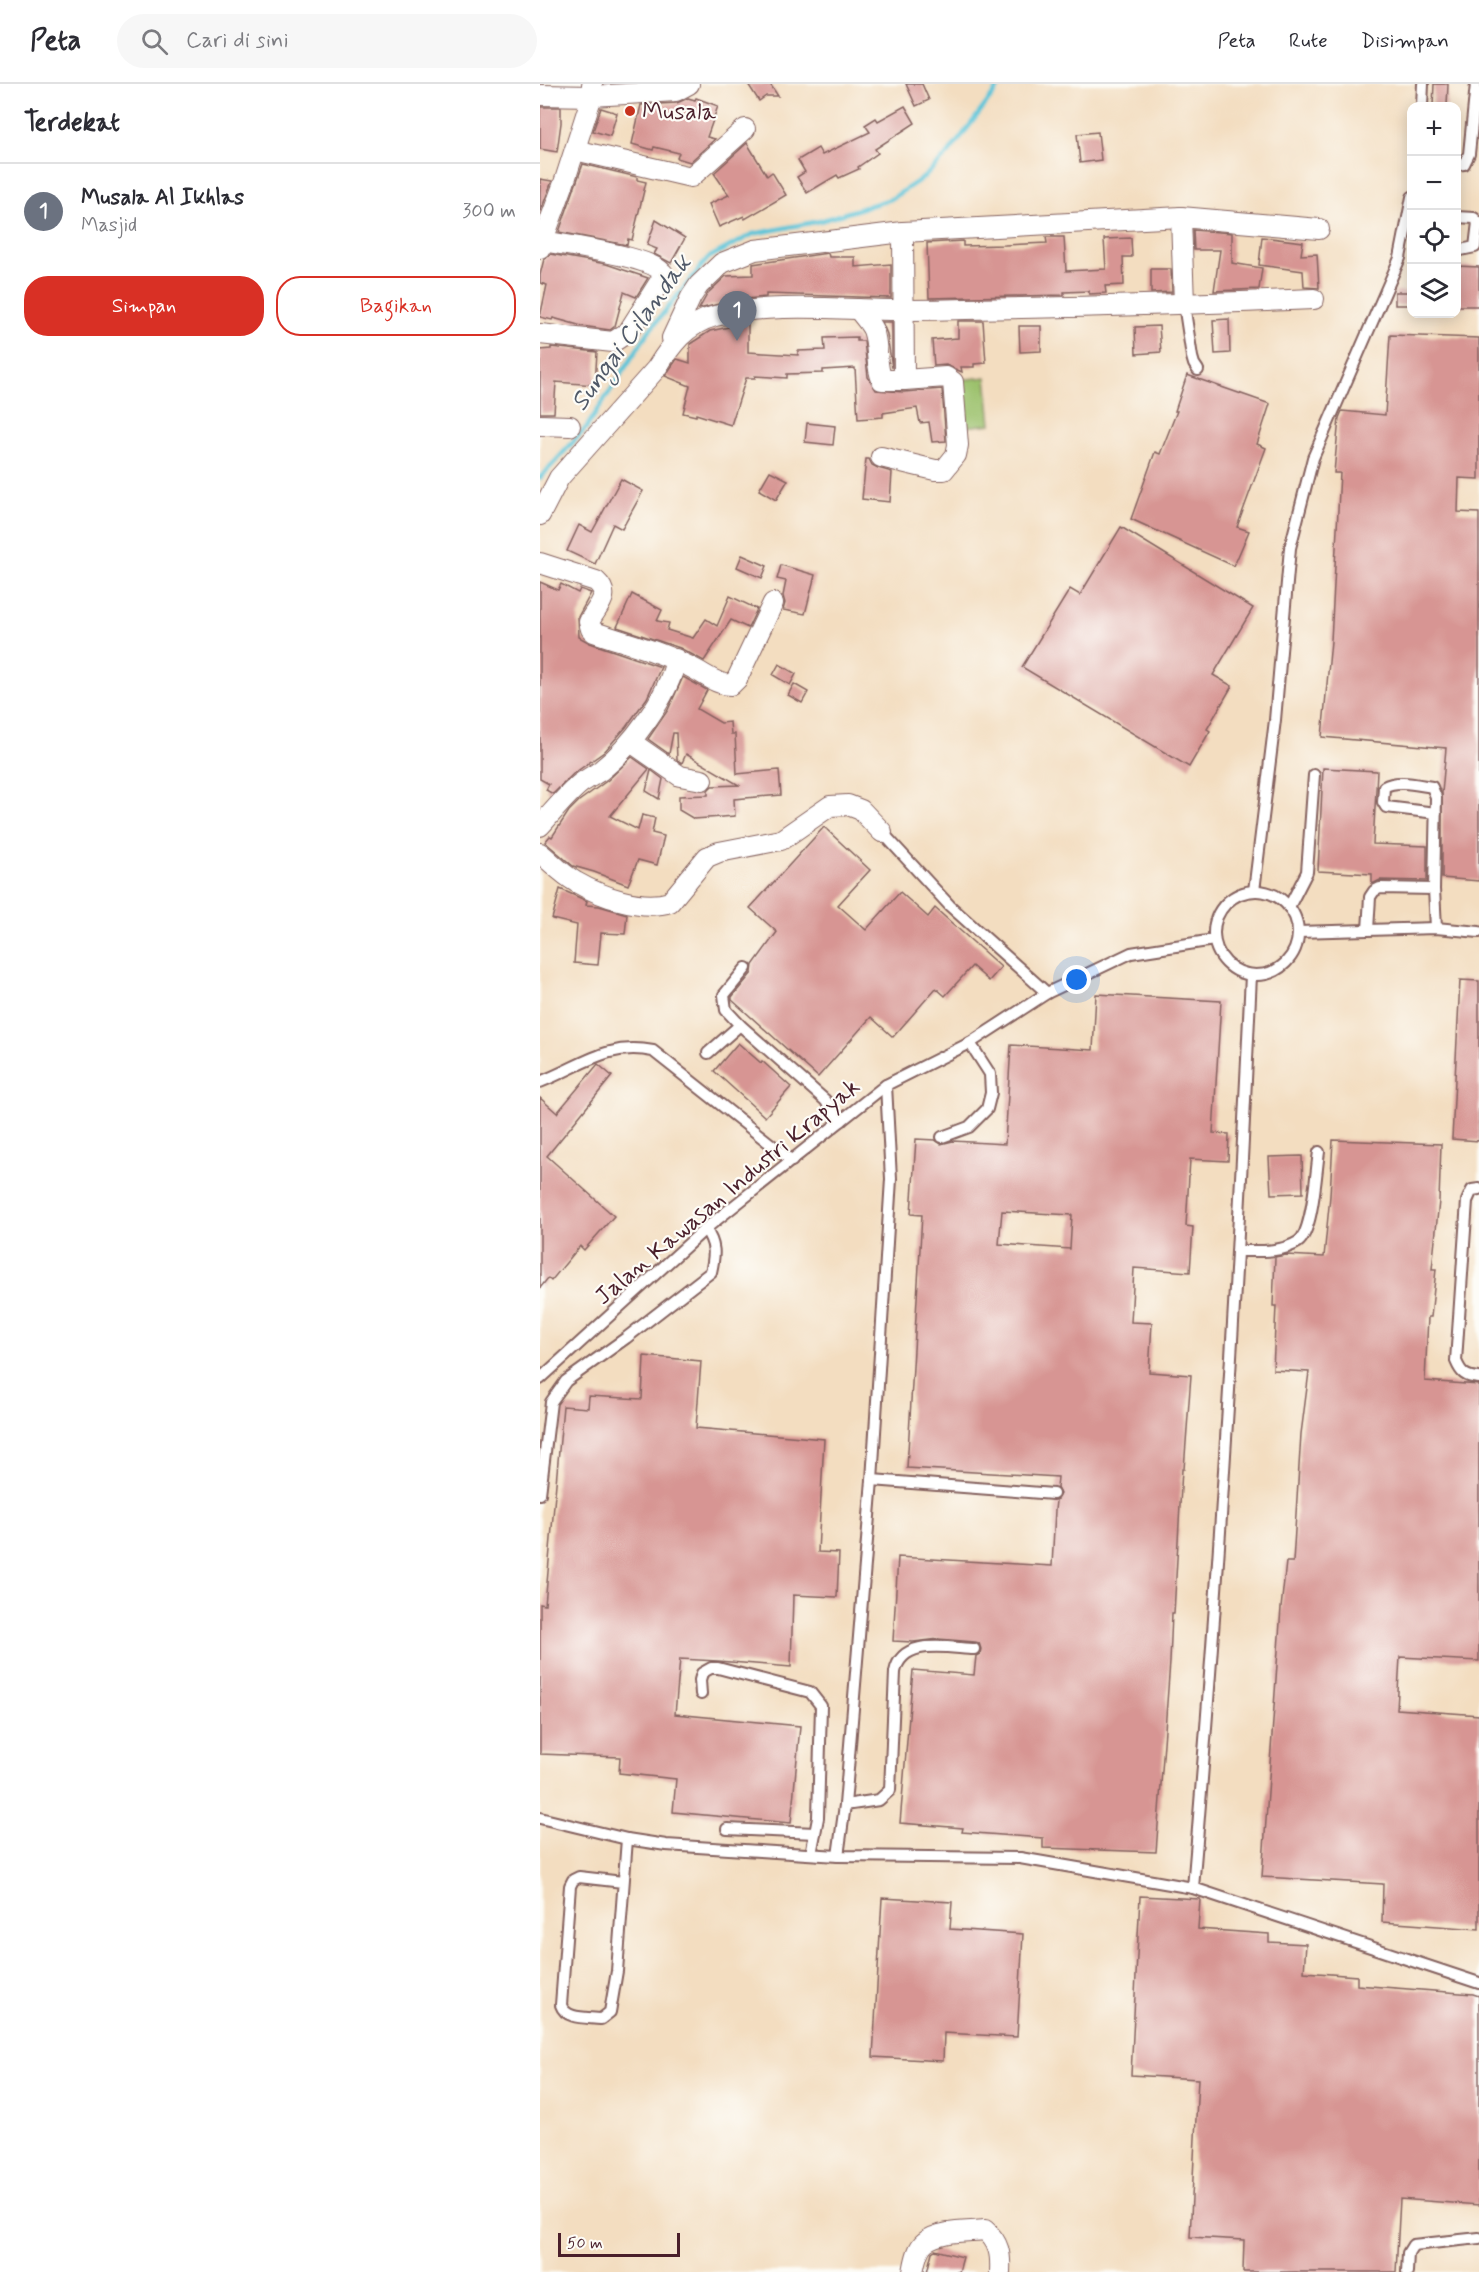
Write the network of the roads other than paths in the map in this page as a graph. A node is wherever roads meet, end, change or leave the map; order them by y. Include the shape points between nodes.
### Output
1 (689, 84) edge
2 (1423, 84) edge
3 (1476, 84) edge
4 (592, 90) edge
5 (540, 95) edge
6 (1422, 102) edge
7 (745, 129) dead end
8 (575, 150) junction
9 (1461, 164) edge
10 (1181, 217) junction
11 (1461, 218) edge
12 (1319, 229) dead end
13 (903, 232) junction
14 (541, 244) edge
15 (1461, 250) edge
16 (1406, 257) edge
17 (1314, 299) dead end
18 (1184, 304) junction
19 (858, 309) junction
20 (902, 310) junction
21 (540, 334) edge
22 (668, 349) junction
23 (1198, 370) dead end
24 (904, 380) junction
25 (540, 425) edge
26 (570, 426) dead end
27 (881, 457) dead end
28 (540, 515) edge
29 (540, 563) edge
30 (772, 603) dead end
31 (676, 658) junction
32 (631, 742) junction
33 (1314, 775) dead end
34 (702, 780) dead end
35 (1436, 813) junction
36 (540, 826) edge
37 (882, 832) joint
38 (540, 853) edge
39 (1434, 889) junction
40 (1254, 891) junction
41 (1289, 907) junction
42 (1436, 928) junction
43 (1368, 930) junction
44 (1298, 932) junction
45 (1479, 932) edge
46 (1214, 940) junction
47 (746, 968) dead end
48 (1251, 975) junction
49 (1047, 993) junction
50 (740, 1025) junction
51 (970, 1043) junction
52 (708, 1053) dead end
53 (540, 1082) edge
54 (886, 1085) junction
55 (841, 1121) junction
56 (942, 1137) dead end
57 (1319, 1152) dead end
58 (792, 1161) junction
59 (1479, 1189) edge
60 (705, 1229) junction
61 (1238, 1251) junction
62 (1479, 1378) edge
63 (540, 1379) edge
64 (872, 1480) junction
65 (540, 1494) edge
66 (1053, 1494) dead end
67 (974, 1648) dead end
68 (701, 1694) dead end
69 (845, 1805) junction
70 (540, 1818) edge
71 (726, 1829) dead end
72 (815, 1833) junction
73 (627, 1839) junction
74 (811, 1854) junction
75 (838, 1856) junction
76 (623, 1881) junction
77 (1193, 1888) junction
78 (1479, 1983) edge
79 (1479, 2238) edge
80 (912, 2272) edge
81 (1000, 2272) edge
82 (1407, 2272) edge

1 - 4 street via 676,91
2 - 6 lane
3 - 9 lane via 1469,154
4 - 5 street
4 - 8 street
7 - 8 street via 691,177
8 - 14 street
10 - 12 street
10 - 13 street
10 - 18 street
11 - 15 lane via 1478,222 1475,247
13 - 20 street
13 - 22 street via 755,250 729,259 695,291
14 - 21 street via 642,261 664,275 620,339 613,342
16 - 40 lane via 1312,459 1290,548 1275,720
17 - 18 street
18 - 20 street
18 - 23 lane via 1192,357
19 - 20 street
19 - 22 street via 762,310 715,316 692,325
19 - 24 street via 872,327 882,380
20 - 24 street
22 - 28 street via 656,369 559,478
24 - 27 street via 946,377 953,382 956,455 944,470
25 - 26 street
29 - 31 street via 602,586 603,599 589,622 594,632
30 - 31 street via 731,685 718,683
31 - 32 street via 667,689
32 - 34 street via 680,776
32 - 36 street via 581,784
33 - 41 lane via 1307,872
35 - 35 lane via 1432,787 1384,787 1386,807
35 - 39 lane
37 - 38 street via 861,810 848,805 830,806 782,840 706,857 670,902 661,905 619,900 575,882
37 - 49 lane via 950,906
39 - 42 lane
39 - 43 lane via 1374,891
40 - 41 lane via 1273,895
40 - 46 lane via 1228,901 1216,919
41 - 44 lane
42 - 43 lane
42 - 45 lane
43 - 44 lane
44 - 48 lane via 1296,946 1279,969 1266,975
46 - 48 lane via 1227,964
46 - 49 lane, Jalan Kawasan Industri Krapyak via 1131,953
47 - 50 lane via 724,995 726,1010
48 - 61 lane
49 - 51 lane, Jalan Kawasan Industri Krapyak
50 - 52 lane
50 - 55 lane via 825,1100
51 - 54 lane, Jalan Kawasan Industri Krapyak
51 - 56 lane via 990,1074 987,1109 969,1127
53 - 58 lane via 617,1049 653,1051
54 - 55 lane, Jalan Kawasan Industri Krapyak
54 - 64 lane via 891,1179
55 - 58 lane, Jalan Kawasan Industri Krapyak
57 - 61 lane via 1307,1228 1300,1241 1286,1248
58 - 60 lane, Jalan Kawasan Industri Krapyak
59 - 62 lane via 1472,1190 1467,1201 1456,1361 1468,1378
60 - 63 lane, Jalan Kawasan Industri Krapyak
60 - 65 lane via 713,1240 715,1254 711,1272 566,1381 551,1402
61 - 77 lane
64 - 66 lane
64 - 69 lane
67 - 69 lane via 924,1647 905,1652 899,1659 895,1672 890,1790 879,1800
68 - 72 lane via 702,1673 711,1668 727,1668 810,1692 817,1698 821,1706
69 - 75 lane
70 - 73 lane
71 - 72 lane
72 - 74 lane
73 - 74 lane
73 - 76 lane
74 - 75 lane
75 - 77 lane via 1020,1858
76 - 76 lane via 610,2012 601,2019 568,2015 561,2005 570,1886 579,1876
77 - 78 lane
79 - 82 lane via 1413,2246 1408,2253
80 - 81 street via 918,2252 927,2240 985,2230 995,2239

